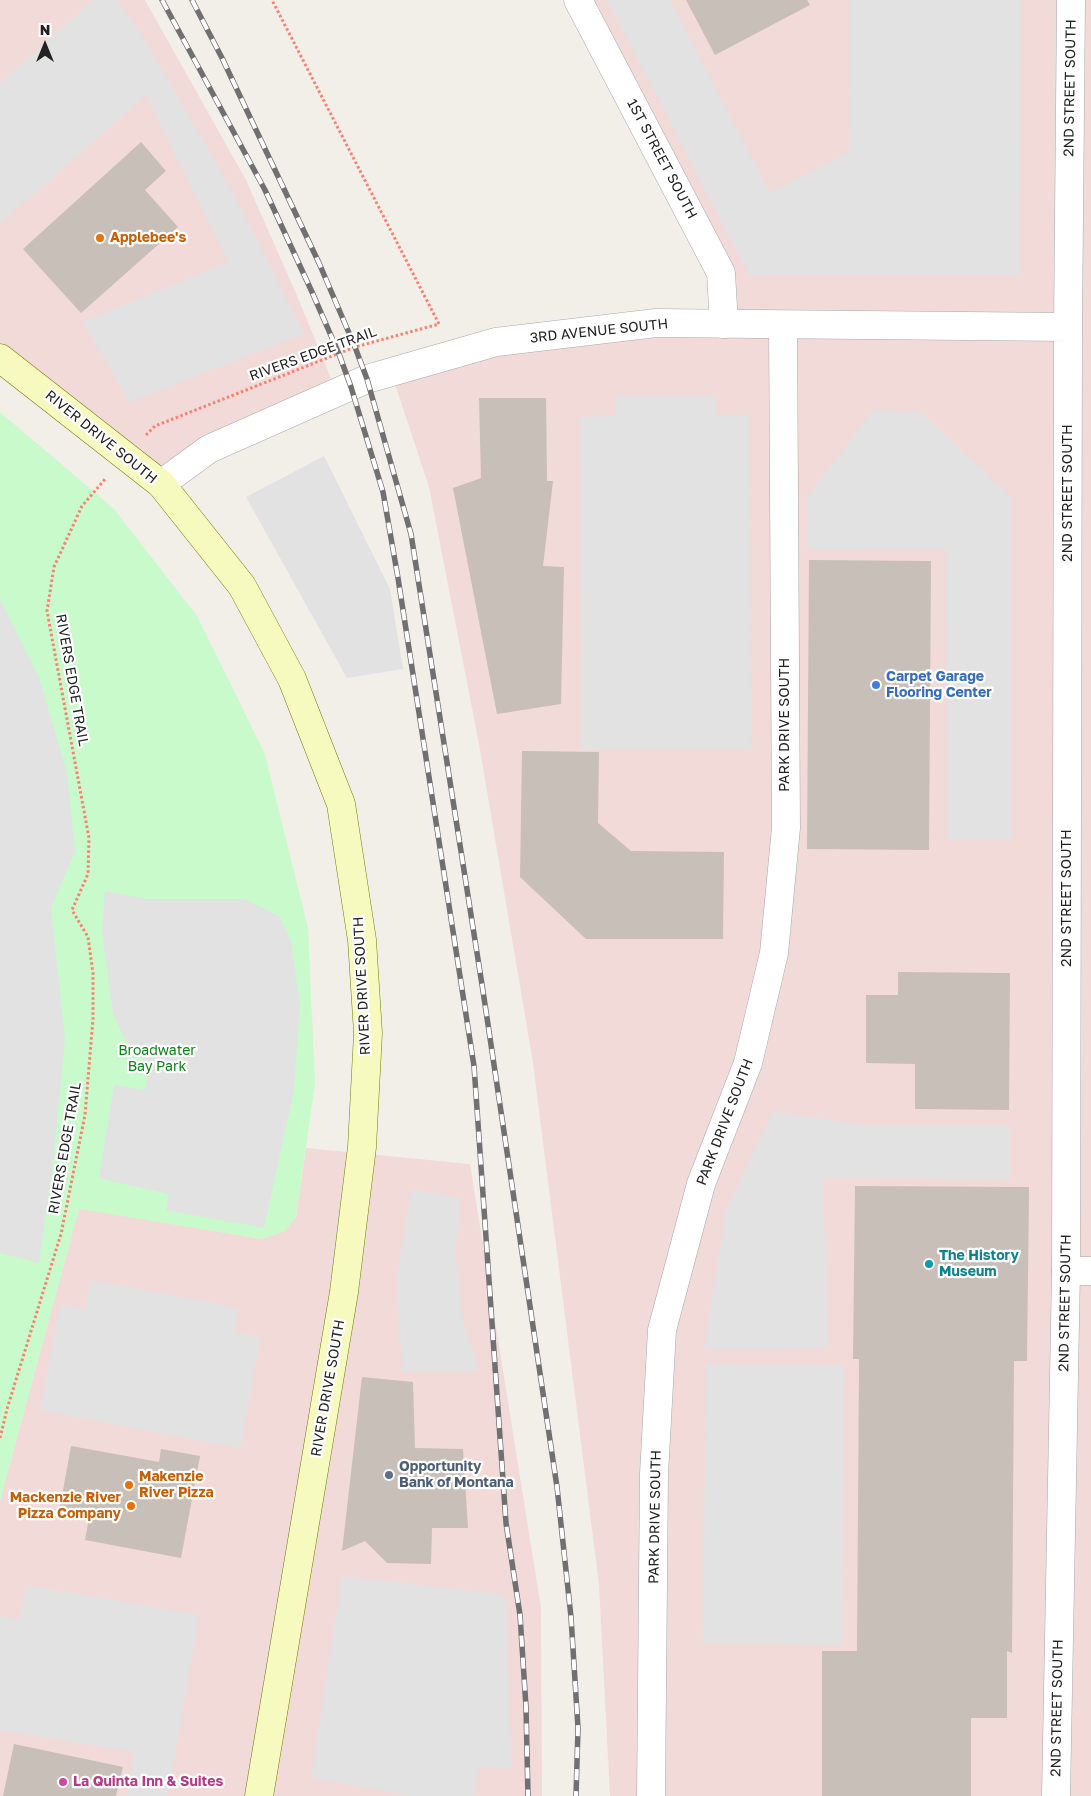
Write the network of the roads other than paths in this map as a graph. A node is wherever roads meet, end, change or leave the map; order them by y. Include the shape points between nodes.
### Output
1 (578, 0) edge
2 (1071, 0) edge
3 (724, 324) junction
4 (783, 325) junction
5 (1068, 327) junction
6 (0, 358) edge
7 (161, 484) junction
8 (1078, 1271) edge
9 (259, 1796) edge
10 (651, 1796) edge
11 (1056, 1796) edge

1 - 3 street, 1ST STREET SOUTH via 721,273
2 - 5 street, 2ND STREET SOUTH
3 - 4 street, 3RD AVENUE SOUTH
3 - 7 street, 3RD AVENUE SOUTH via 656,323 496,342 367,380 209,449
4 - 5 street, 3RD AVENUE SOUTH
4 - 10 street, PARK DRIVE SOUTH via 786,828 774,953 748,1063 701,1184 662,1330 654,1474
5 - 8 street, 2ND STREET SOUTH
6 - 7 main road, RIVER DRIVE SOUTH
7 - 9 main road, RIVER DRIVE SOUTH via 242,586 292,679 341,804 362,940 368,1033 362,1147 344,1292
8 - 11 street, 2ND STREET SOUTH

